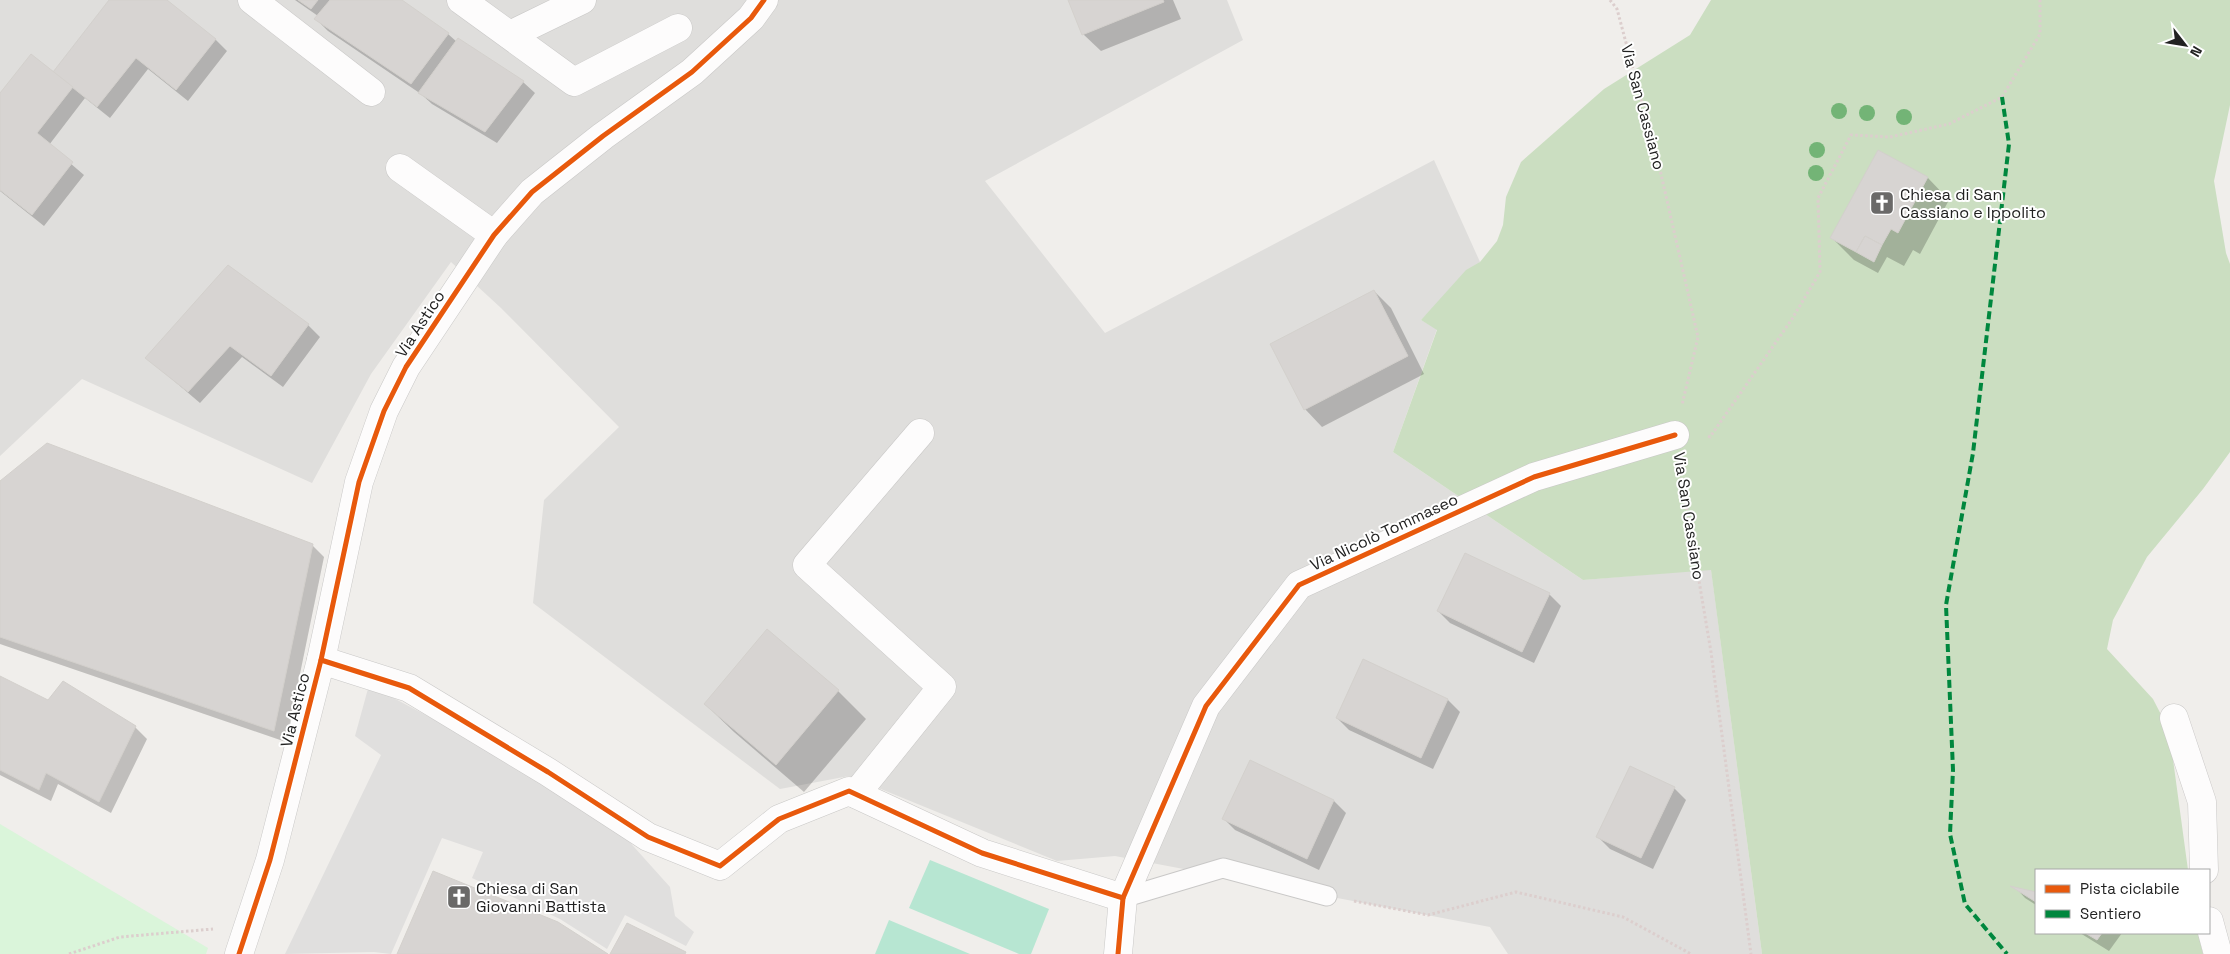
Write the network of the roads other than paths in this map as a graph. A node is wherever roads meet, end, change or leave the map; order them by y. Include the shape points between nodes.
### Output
1 (252, 0) edge
2 (461, 0) edge
3 (582, 0) edge
4 (764, 0) edge
5 (678, 28) dead end
6 (510, 35) junction
7 (371, 92) dead end
8 (400, 168) dead end
9 (494, 235) junction
10 (920, 433) dead end
11 (1675, 436) road end
12 (321, 660) junction
13 (2174, 718) dead end
14 (856, 794) junction
15 (2204, 869) edge
16 (1327, 896) road end
17 (1123, 898) junction
18 (2210, 925) edge
19 (240, 954) edge
20 (1118, 954) edge
21 (2218, 954) edge

1 - 7 street
2 - 6 street
3 - 6 street
4 - 9 street, Via Astico via 751,18 692,72 602,136 532,192
5 - 6 street via 574,82
8 - 9 street
9 - 12 street, Via Astico via 406,367 384,411 359,482
10 - 14 street via 806,565 942,687
11 - 17 street, Via Nicolò Tommaseo via 1534,477 1299,585 1206,706
12 - 14 street via 409,688 648,837 720,866 779,819 849,790
12 - 19 street, Via Astico via 270,860
13 - 15 street via 2202,802
14 - 17 street via 982,853
16 - 17 lane via 1223,868
17 - 20 street, Via Nicolò Tommaseo
18 - 21 street

